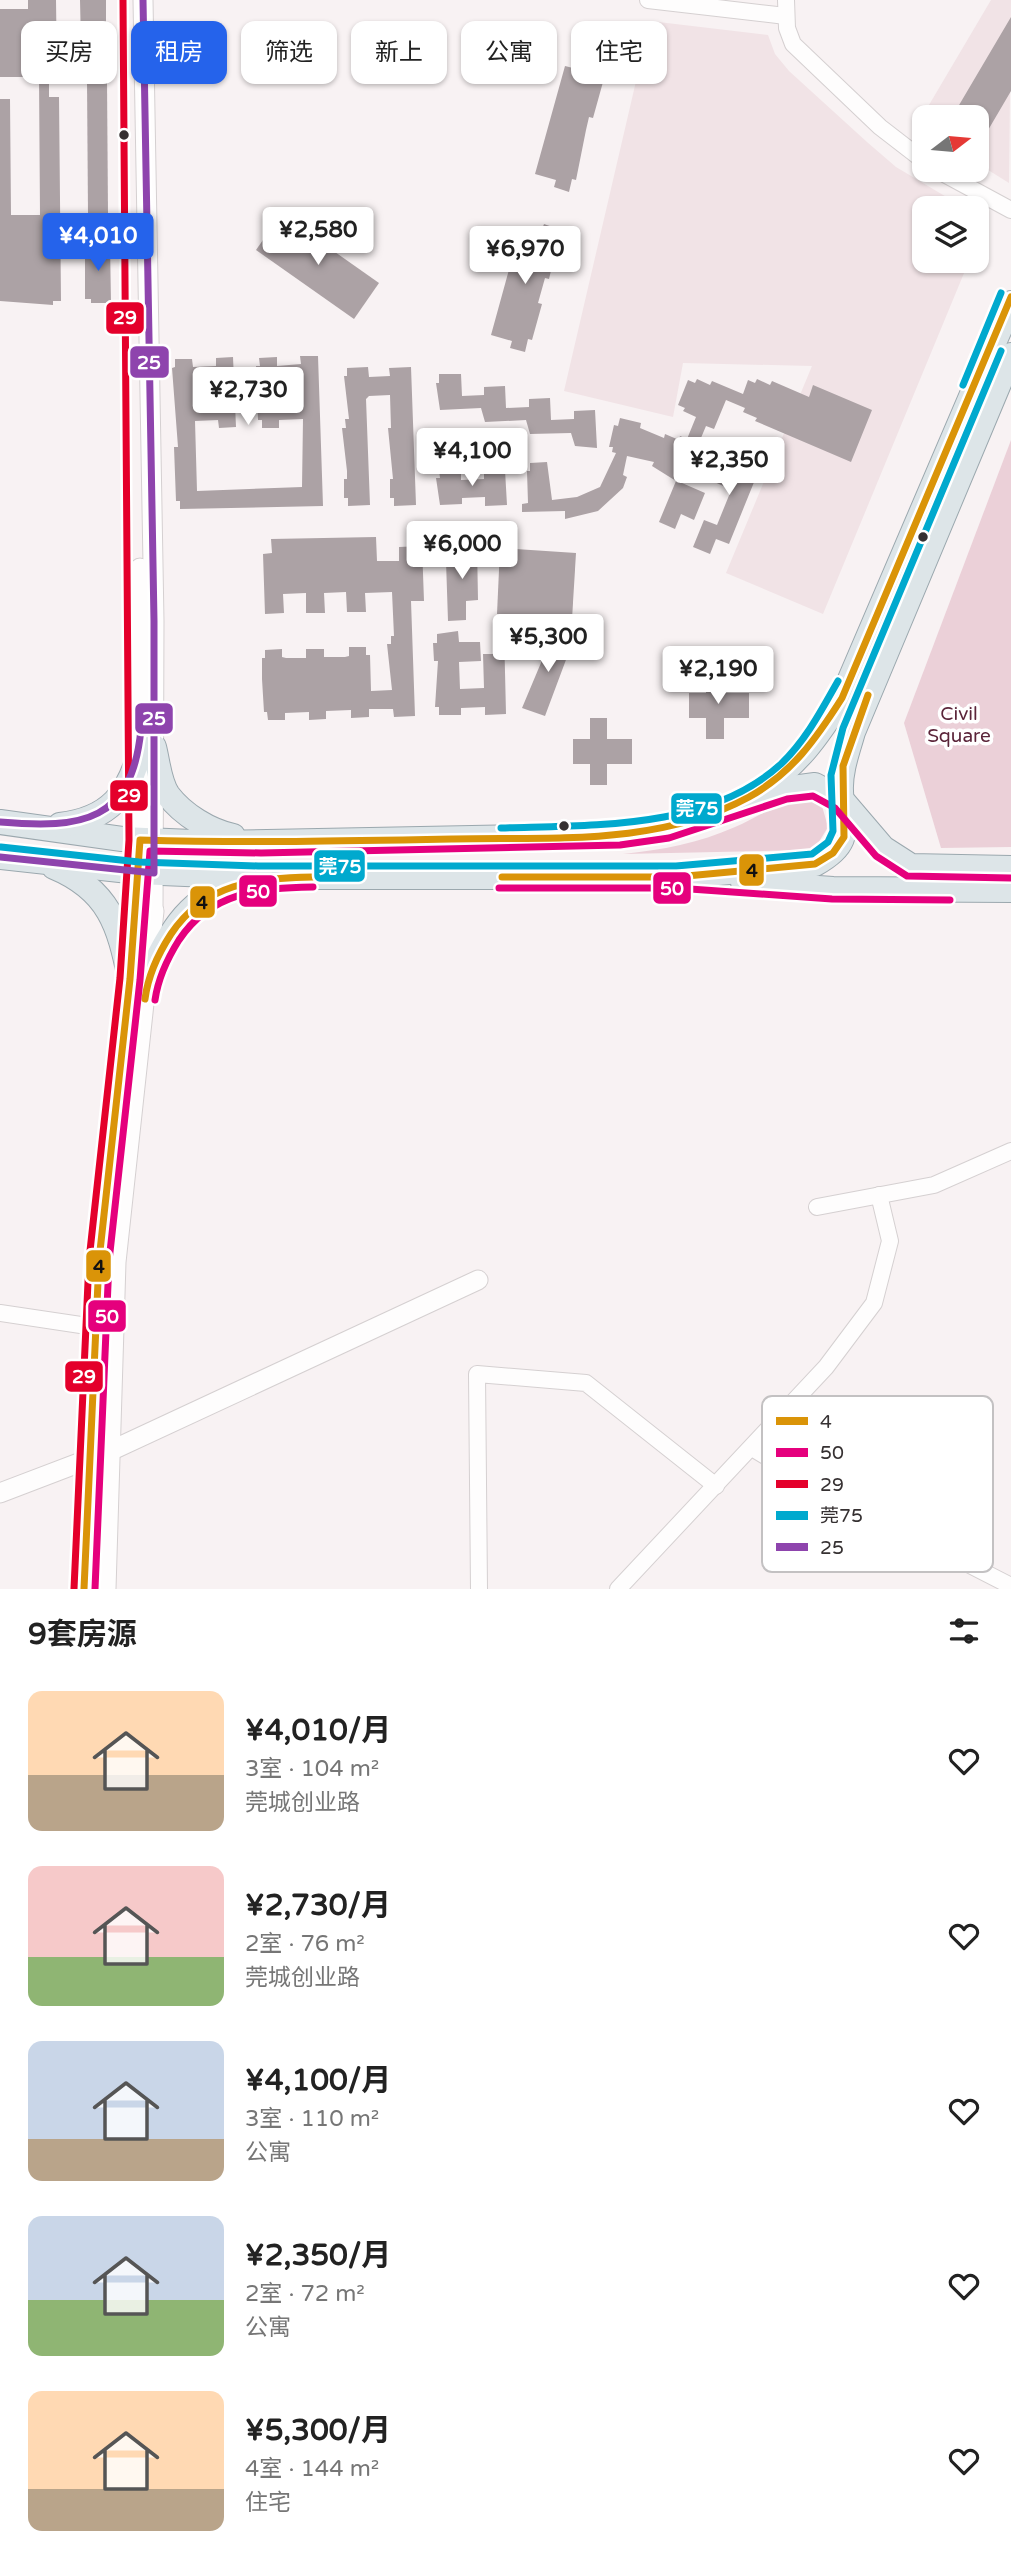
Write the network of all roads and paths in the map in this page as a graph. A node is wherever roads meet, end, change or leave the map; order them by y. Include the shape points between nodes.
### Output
1 (133, 0) edge
2 (143, 0) edge
3 (648, 0) edge
4 (786, 8) edge
5 (912, 152) edge
6 (959, 182) edge
7 (1011, 210) edge
8 (1008, 306) edge
9 (1011, 355) edge
10 (148, 747) junction
11 (848, 749) junction
12 (842, 800) junction
13 (743, 801) junction
14 (861, 821) junction
15 (0, 822) edge
16 (42, 827) junction
17 (147, 841) junction
18 (261, 843) junction
19 (0, 857) edge
20 (40, 862) junction
21 (1011, 869) edge
22 (146, 872) junction
23 (258, 877) junction
24 (676, 877) junction
25 (1011, 890) edge
26 (144, 910) joint
27 (138, 979) junction
28 (1011, 1151) edge
29 (879, 1195) junction
30 (817, 1207) dead end
31 (478, 1280) dead end
32 (0, 1313) edge
33 (94, 1327) junction
34 (800, 1396) edge
35 (762, 1437) edge
36 (752, 1448) junction
37 (762, 1454) edge
38 (99, 1456) junction
39 (716, 1486) junction
40 (0, 1493) edge
41 (984, 1572) edge
42 (1011, 1586) edge
43 (84, 1589) edge
44 (105, 1589) edge
45 (479, 1589) edge
46 (618, 1589) edge

1 - 10 street
2 - 10 street
3 - 4 street
4 - 5 street via 793,44
6 - 7 street
8 - 13 main road via 842,698 811,746 788,771
9 - 11 main road
10 - 16 main road via 124,793 97,815 73,824
10 - 17 street
10 - 18 main road via 168,795 213,831
11 - 12 main road
11 - 14 main road
12 - 13 main road via 822,788 800,785
12 - 14 main road
12 - 24 main road via 846,824 842,842 815,864
13 - 18 main road via 667,828 620,835
14 - 21 main road via 883,848 911,866
15 - 16 main road
16 - 17 main road
17 - 18 main road
17 - 22 street
19 - 20 main road
20 - 22 main road
20 - 27 main road via 74,878 101,901 121,931
22 - 23 main road
22 - 26 street
23 - 24 main road
23 - 27 main road via 218,888 198,901
24 - 25 main road via 833,889
26 - 27 main road
27 - 33 main road
27 - 38 main road
28 - 29 street via 934,1185
29 - 30 street
29 - 34 street via 890,1241 874,1304
31 - 38 street
32 - 33 street
33 - 38 main road
35 - 36 street
36 - 37 street
36 - 39 street
38 - 40 street
38 - 43 main road
38 - 44 main road
39 - 45 street via 586,1383 477,1374
39 - 46 street
41 - 42 street

